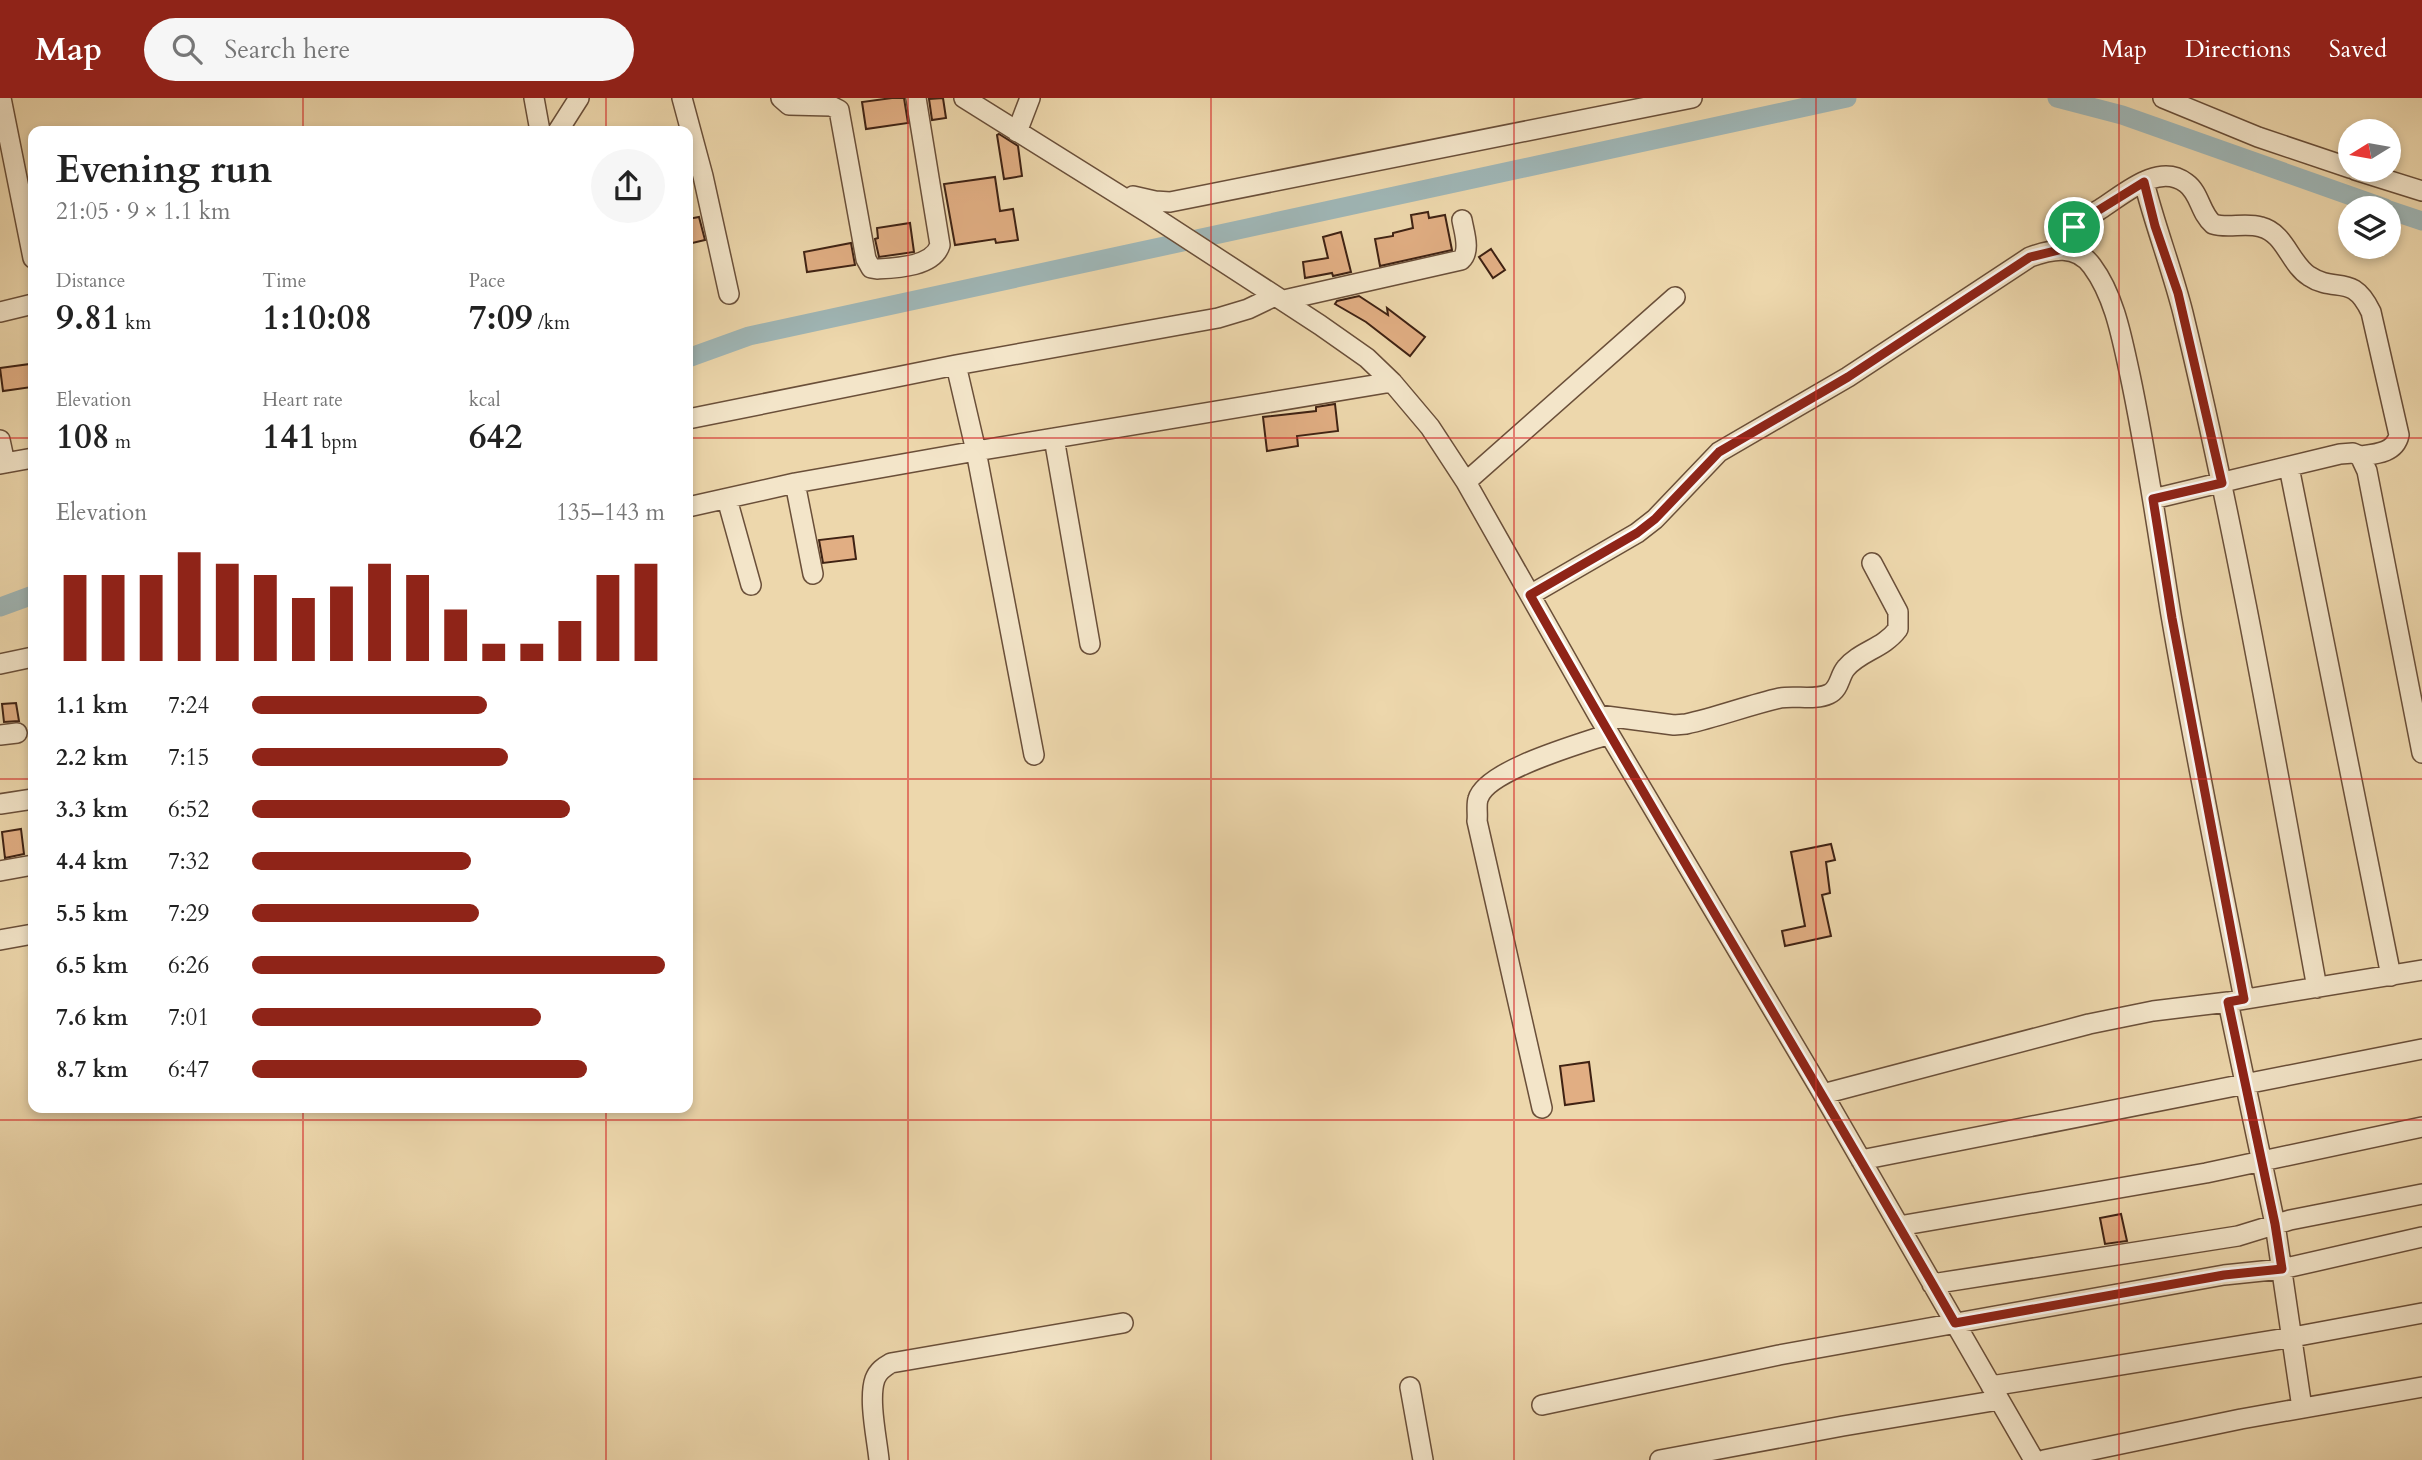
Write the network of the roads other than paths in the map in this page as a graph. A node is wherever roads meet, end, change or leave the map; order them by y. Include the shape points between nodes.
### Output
1 (1, 98) edge
2 (534, 98) edge
3 (579, 98) edge
4 (682, 98) edge
5 (781, 98) edge
6 (916, 98) edge
7 (964, 98) edge
8 (1030, 98) edge
9 (1692, 98) edge
10 (2163, 98) edge
11 (539, 126) edge
12 (561, 126) edge
13 (689, 126) edge
14 (1017, 132) junction
15 (693, 139) edge
16 (2338, 164) edge
17 (2144, 182) junction
18 (2394, 182) edge
19 (1111, 190) junction
20 (2422, 191) edge
21 (1462, 220) dead end
22 (28, 233) edge
23 (2059, 250) junction
24 (729, 294) dead end
25 (1675, 297) dead end
26 (1279, 298) junction
27 (28, 305) edge
28 (0, 312) edge
29 (956, 365) junction
30 (1392, 382) junction
31 (693, 418) edge
32 (1054, 438) junction
33 (0, 440) edge
34 (976, 451) junction
35 (2361, 456) junction
36 (28, 459) edge
37 (2, 464) edge
38 (2289, 467) junction
39 (1466, 482) junction
40 (795, 483) junction
41 (2222, 483) junction
42 (727, 499) junction
43 (2153, 499) junction
44 (693, 506) edge
45 (1872, 563) dead end
46 (813, 573) dead end
47 (751, 585) dead end
48 (1530, 595) junction
49 (1090, 644) dead end
50 (28, 658) edge
51 (0, 664) edge
52 (1598, 715) junction
53 (1609, 734) junction
54 (2422, 753) edge
55 (1034, 755) dead end
56 (28, 800) edge
57 (0, 804) edge
58 (28, 866) edge
59 (0, 871) edge
60 (28, 935) edge
61 (0, 940) edge
62 (2422, 970) edge
63 (2391, 976) junction
64 (2317, 988) junction
65 (2236, 1001) junction
66 (2422, 1049) edge
67 (2246, 1085) junction
68 (1823, 1094) junction
69 (1542, 1108) dead end
70 (2422, 1127) edge
71 (1861, 1160) junction
72 (2262, 1163) junction
73 (2422, 1194) edge
74 (2275, 1224) junction
75 (1899, 1226) junction
76 (2422, 1237) edge
77 (2282, 1269) junction
78 (1932, 1284) junction
79 (2422, 1313) edge
80 (1123, 1323) dead end
81 (1955, 1323) junction
82 (2293, 1337) junction
83 (1410, 1387) dead end
84 (2422, 1387) edge
85 (1995, 1393) junction
86 (1542, 1405) dead end
87 (2302, 1408) junction
88 (1713, 1455) edge
89 (879, 1460) edge
90 (1423, 1460) edge
91 (1660, 1460) edge
92 (2034, 1460) edge
93 (2044, 1460) edge

1 - 22 street
2 - 11 street
3 - 12 street
4 - 13 street
5 - 6 street via 789,105 839,110 866,259 877,269 930,259 940,246
7 - 14 street
8 - 14 street
9 - 19 street via 1170,202
10 - 16 street
14 - 19 street
15 - 24 street
17 - 23 street via 2078,223
17 - 35 street via 2161,177 2186,183 2213,224 2272,232 2306,275 2349,286 2365,300 2375,324 2399,435 2388,450
17 - 41 street via 2181,303
18 - 20 street
19 - 26 street
21 - 26 street via 1466,249 1461,260
23 - 43 street via 2080,254 2091,264 2107,295 2124,348
23 - 48 street via 2030,257 1848,377 1719,452 1637,533
25 - 39 street
26 - 29 street via 1218,318
26 - 30 street via 1367,358
27 - 28 street
29 - 31 street
29 - 34 street
30 - 32 street
30 - 39 street via 1430,427
32 - 34 street
32 - 49 street
33 - 37 street
34 - 40 street
34 - 55 street
35 - 38 street via 2340,454
35 - 54 street
36 - 37 street
38 - 41 street
38 - 63 street
39 - 48 street
40 - 42 street
40 - 46 street
41 - 43 street
41 - 64 street
42 - 44 street
42 - 47 street
43 - 65 street
45 - 52 street via 1898,612 1898,629 1884,644 1849,664 1831,693 1782,698 1686,724
48 - 52 street
50 - 51 street
52 - 53 street
53 - 68 street
53 - 69 street via 1508,770 1488,783 1478,798 1478,821
56 - 57 street
58 - 59 street
60 - 61 street
62 - 63 street
63 - 64 street
64 - 65 street
65 - 67 street
65 - 68 street via 2089,1024
66 - 67 street
67 - 71 street
67 - 72 street
68 - 71 street
70 - 72 street
71 - 75 street
72 - 74 street
72 - 75 street
73 - 74 street
74 - 77 street
74 - 78 street via 2238,1236
75 - 78 street
76 - 77 street
77 - 81 street via 2224,1275
77 - 82 street
78 - 81 street
79 - 82 street
80 - 89 street via 891,1363 875,1378 873,1392
81 - 85 street
81 - 86 street
82 - 85 street
82 - 87 street
83 - 90 street
84 - 87 street
85 - 88 street
85 - 92 street
87 - 93 street
88 - 91 street

